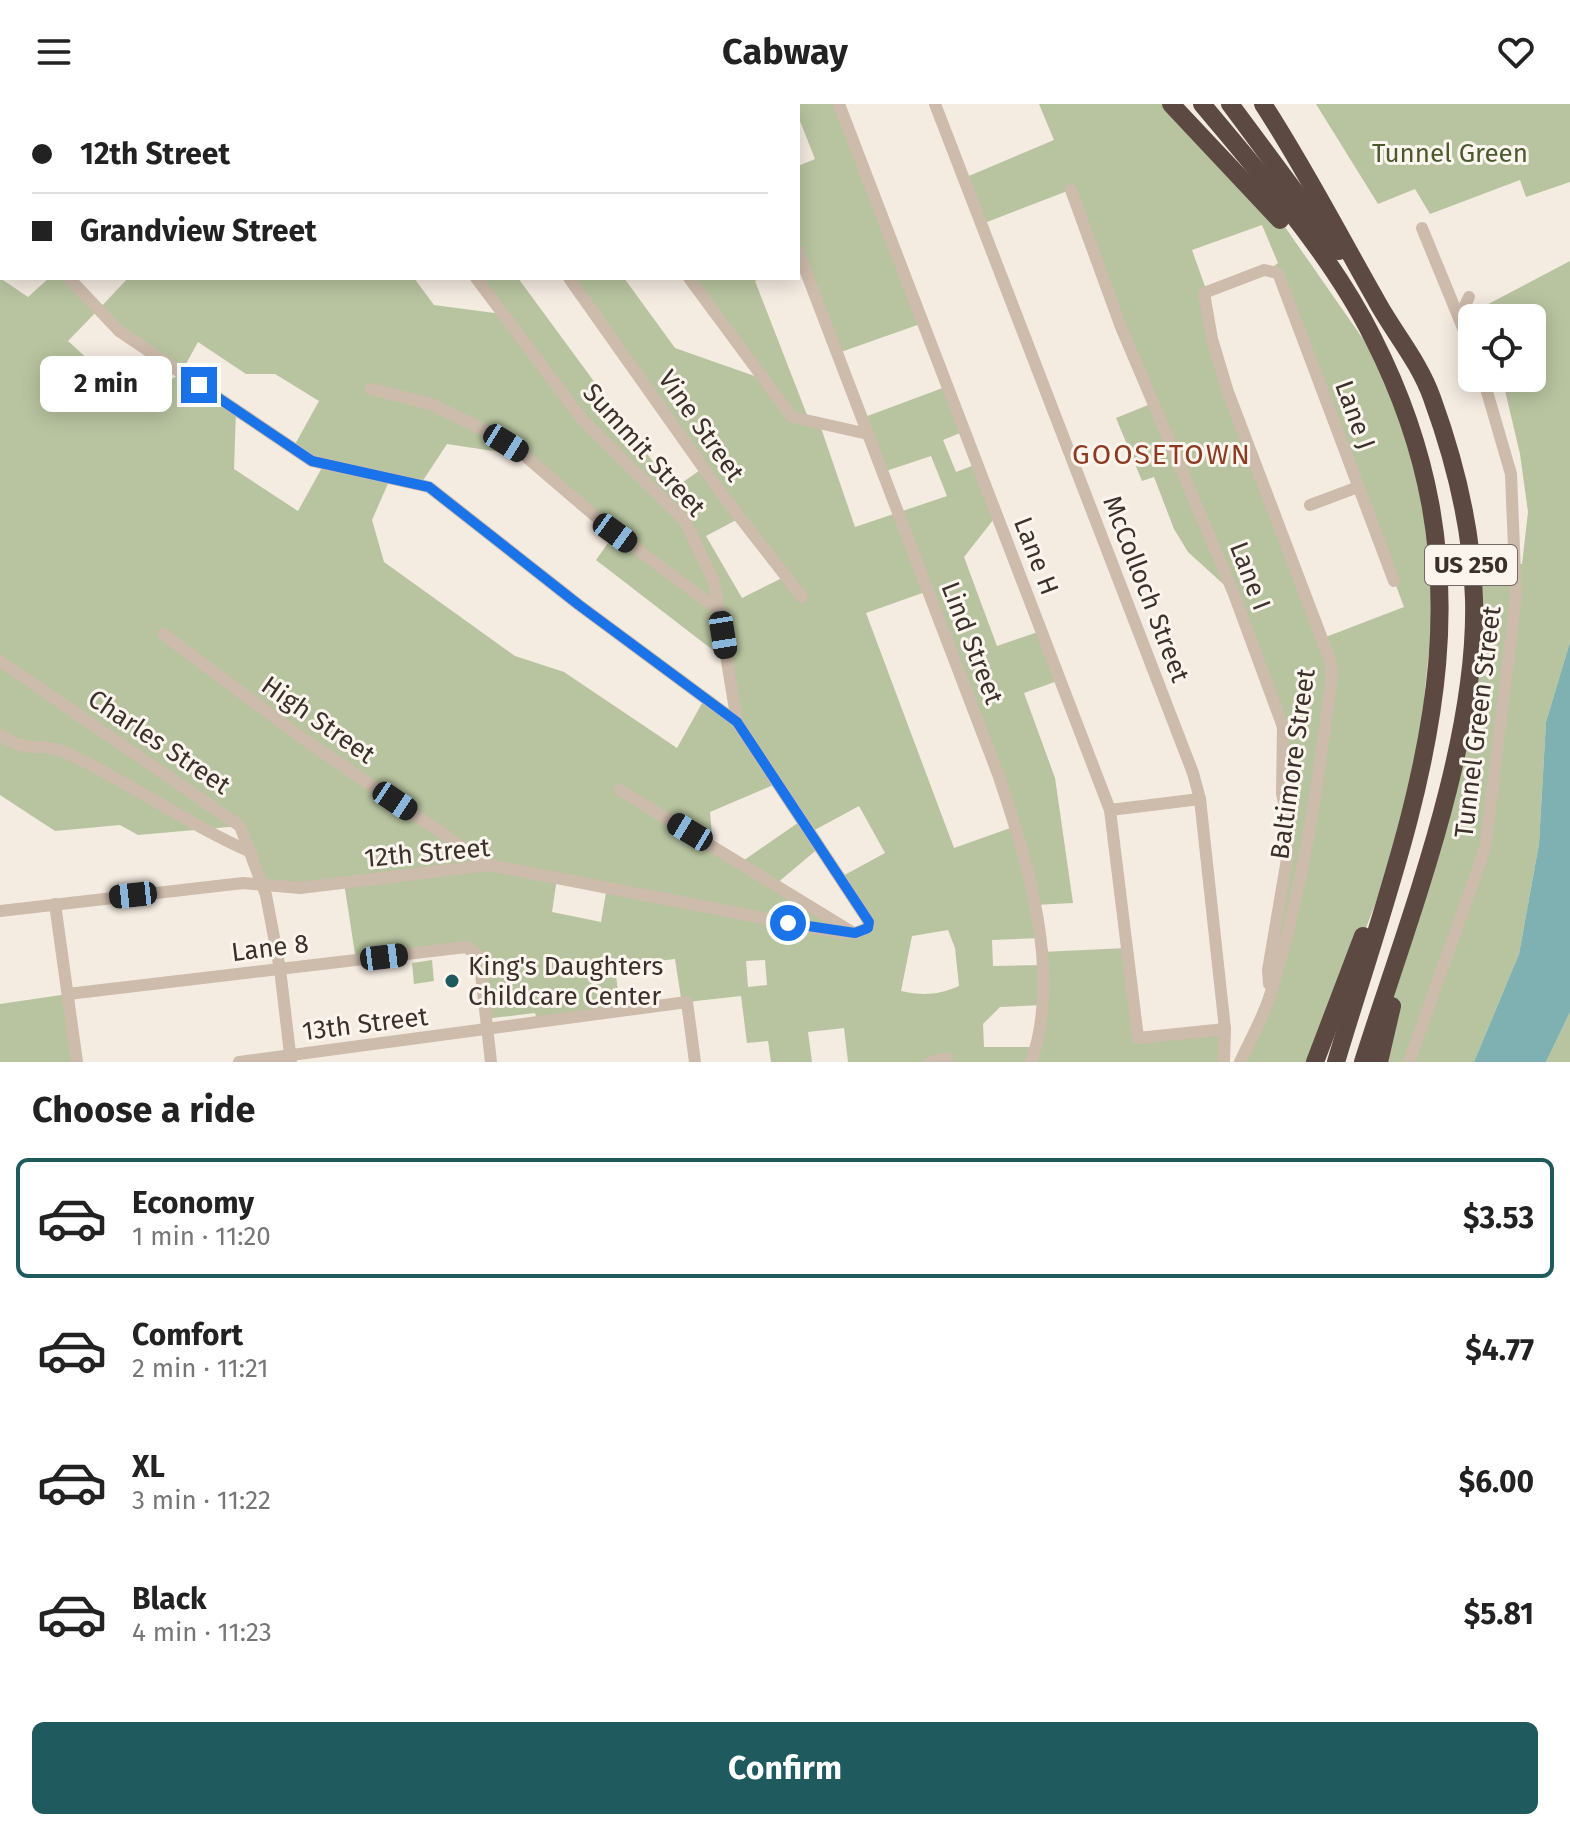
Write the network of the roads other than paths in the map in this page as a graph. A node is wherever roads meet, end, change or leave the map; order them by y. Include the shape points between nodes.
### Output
1 (839, 104) edge
2 (935, 104) edge
3 (1171, 104) edge
4 (1202, 104) edge
5 (1230, 104) edge
6 (1263, 104) edge
7 (1071, 190) dead end
8 (1422, 228) dead end
9 (800, 256) edge
10 (1269, 270) joint
11 (71, 280) edge
12 (478, 280) edge
13 (570, 280) edge
14 (690, 280) edge
15 (1469, 297) dead end
16 (1376, 301) junction
17 (1466, 304) edge
18 (1458, 316) edge
19 (371, 389) dead end
20 (1487, 392) edge
21 (1399, 402) junction
22 (868, 434) junction
23 (1358, 487) junction
24 (1310, 505) dead end
25 (1394, 581) dead end
26 (802, 597) dead end
27 (719, 610) junction
28 (163, 634) dead end
29 (0, 661) edge
30 (737, 722) junction
31 (0, 735) edge
32 (620, 790) dead end
33 (1200, 799) junction
34 (1414, 802) junction
35 (1110, 810) junction
36 (251, 852) junction
37 (489, 865) junction
38 (263, 885) junction
39 (1417, 892) junction
40 (55, 904) junction
41 (0, 911) edge
42 (855, 933) junction
43 (280, 969) junction
44 (68, 994) junction
45 (1270, 997) junction
46 (486, 1029) junction
47 (1225, 1029) junction
48 (947, 1058) dead end
49 (291, 1059) edge
50 (77, 1062) edge
51 (239, 1062) edge
52 (491, 1062) edge
53 (695, 1062) edge
54 (930, 1062) edge
55 (1031, 1062) edge
56 (1224, 1062) edge
57 (1240, 1062) edge
58 (1315, 1062) edge
59 (1336, 1062) edge
60 (1363, 1062) edge
61 (1379, 1062) edge
62 (1409, 1062) edge

1 - 35 street, Lane H
2 - 33 street, McColloch Street
3 - 21 highway, US 250 via 1278,217 1339,301
4 - 21 highway via 1346,293 1374,338
5 - 16 highway
6 - 16 highway, US 250 via 1316,186
7 - 45 street, Lane I via 1283,727 1287,859 1268,970
8 - 18 street
9 - 22 street, Lind Street
10 - 23 street, Lane J via 1282,280
10 - 45 street, Baltimore Street via 1204,293 1228,392 1330,660 1316,793
11 - 30 street via 119,331 312,461 429,487
12 - 27 street, Summit Street via 582,419 685,521 714,582
13 - 26 street, Vine Street
14 - 22 street via 792,417
15 - 17 street
16 - 39 highway, US 250 via 1431,395 1459,491 1474,601 1465,709
19 - 27 street via 431,404 499,439
20 - 62 street, Tunnel Green Street via 1511,474 1516,598 1485,849
21 - 34 highway, US 250 via 1428,489 1442,604 1436,694
22 - 55 street, Lind Street via 1026,856 1042,981 1041,1025
23 - 24 street
23 - 25 street, Lane J
27 - 30 street, Summit Street
28 - 37 street, High Street via 302,738
29 - 36 street, Charles Street via 230,817
30 - 42 street via 866,916 868,928
31 - 36 street via 24,748 61,751
32 - 42 street
33 - 35 street
33 - 47 street, McColloch Street
34 - 58 highway
34 - 59 highway, US 250
35 - 47 street, Lane H via 1138,1038
36 - 38 street, Charles Street
37 - 38 street, 12th Street via 300,888
37 - 42 street, 12th Street
38 - 40 street, 12th Street
38 - 43 street, Charles Street
39 - 60 highway, US 250
39 - 61 highway
40 - 41 street, 12th Street
40 - 44 street
43 - 44 street, Lane 8
43 - 46 street, Lane 8 via 466,947 476,951
43 - 49 street, Charles Street
44 - 50 street
45 - 57 street, Baltimore Street
46 - 49 street, 13th Street
46 - 52 street
46 - 53 street, 13th Street via 687,1002
47 - 56 street, McColloch Street
48 - 54 street
49 - 51 street, 13th Street

